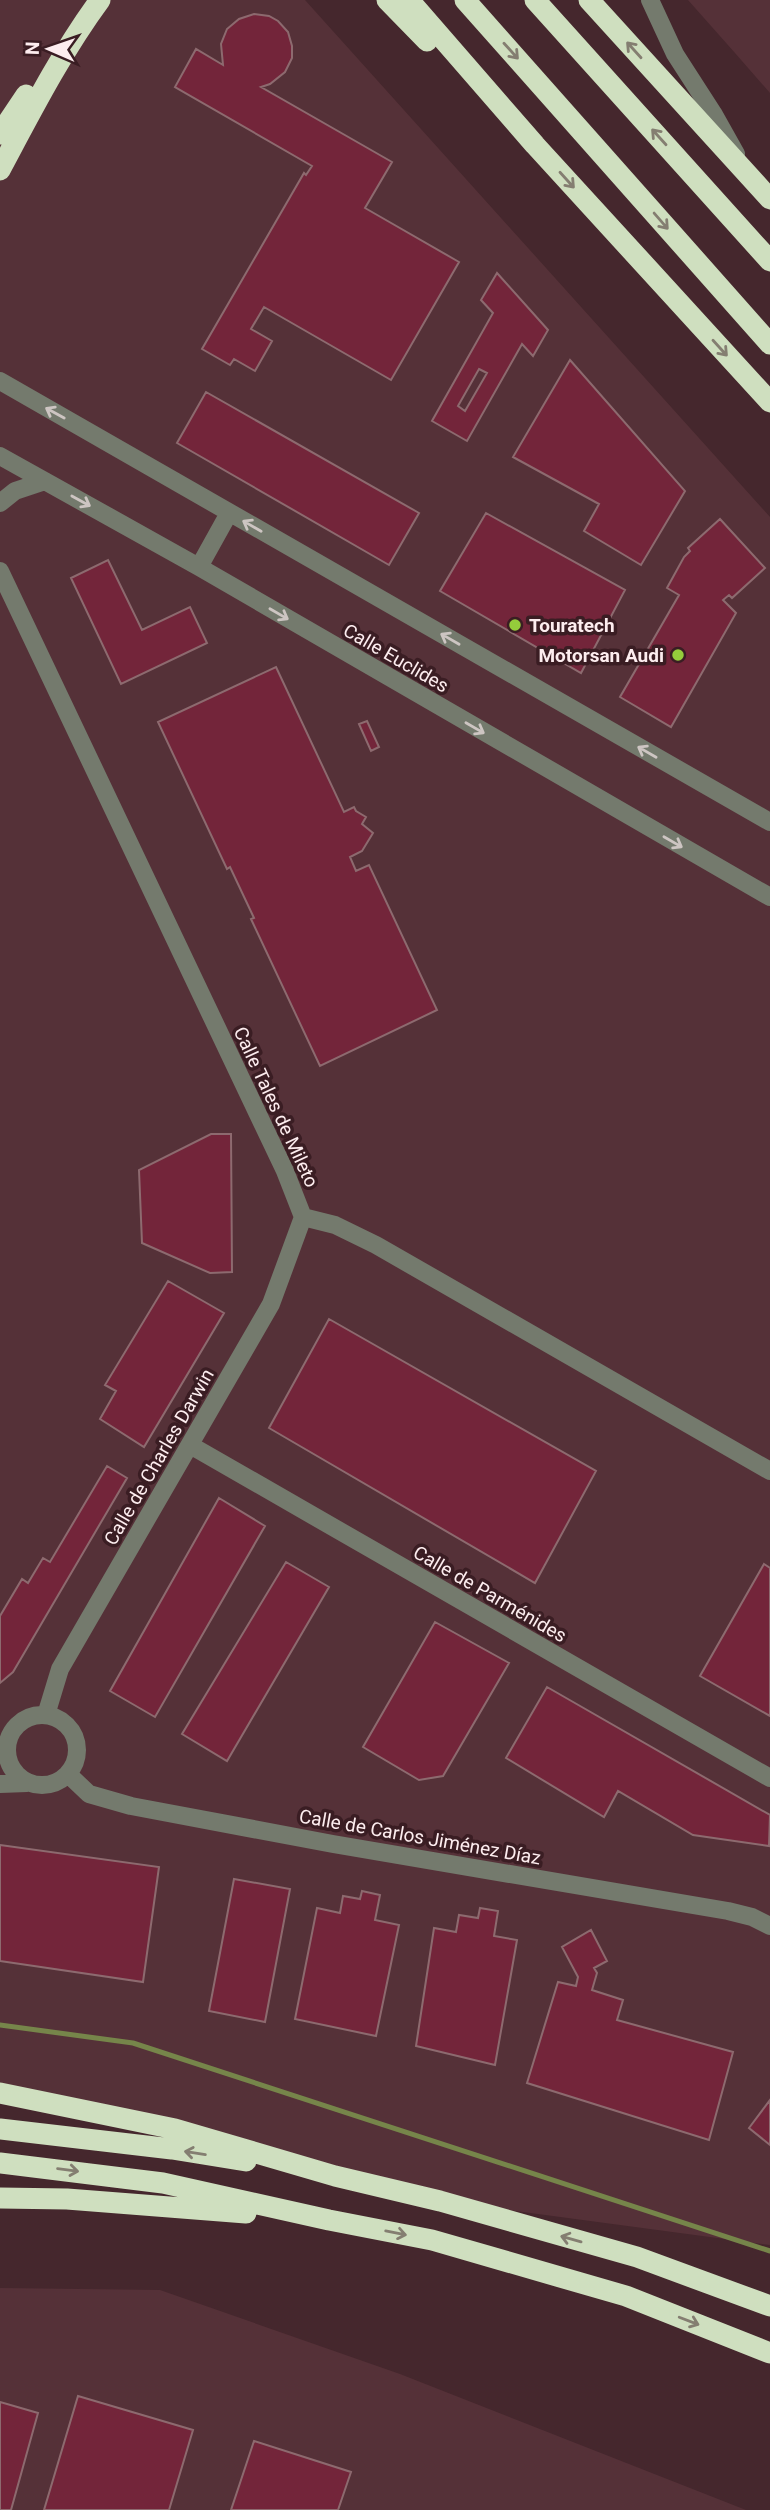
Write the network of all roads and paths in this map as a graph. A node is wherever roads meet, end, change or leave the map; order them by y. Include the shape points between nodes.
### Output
1 (82, 0) edge
2 (100, 0) edge
3 (387, 0) edge
4 (408, 0) edge
5 (465, 0) edge
6 (535, 0) edge
7 (589, 0) edge
8 (650, 0) edge
9 (0, 134) edge
10 (535, 145) junction
11 (0, 170) edge
12 (746, 172) junction
13 (770, 199) edge
14 (770, 261) edge
15 (770, 344) edge
16 (1, 384) edge
17 (770, 402) edge
18 (0, 456) edge
19 (45, 481) junction
20 (0, 503) edge
21 (229, 513) junction
22 (199, 567) junction
23 (0, 571) edge
24 (770, 822) edge
25 (770, 897) edge
26 (303, 1217) junction
27 (190, 1445) junction
28 (770, 1471) edge
29 (46, 1715) junction
30 (4, 1739) edge
31 (69, 1774) junction
32 (770, 1778) edge
33 (27, 1783) junction
34 (0, 1784) edge
35 (770, 1926) edge
36 (0, 2093) edge
37 (0, 2129) edge
38 (0, 2163) edge
39 (335, 2176) junction
40 (0, 2198) edge
41 (329, 2220) junction
42 (770, 2306) edge
43 (770, 2353) edge

1 - 9 highway
2 - 11 highway
3 - 10 highway
4 - 10 highway
5 -> 15 highway
14 -> 6 highway
12 -> 7 highway
8 - 12 street via 675,54
10 -> 17 highway
12 - 13 highway
21 -> 16 street
18 - 19 street, Calle Euclides
19 - 20 street via 15,491
19 -> 22 street, Calle Euclides
21 - 22 street
24 -> 21 street
22 -> 25 street, Calle Euclides
23 - 26 street, Calle Tales de Mileto
26 - 27 street, Calle de Charles Darwin via 271,1304
26 - 28 street, Calle Tales de Mileto via 335,1225 376,1245
27 - 29 street, Calle de Charles Darwin via 60,1670
27 - 32 street, Calle de Parménides
29 - 30 street via 30,1717
29 - 31 street via 72,1731 76,1761
30 - 33 street via 13,1772
31 - 33 street via 42,1786
31 - 35 street, Calle de Carlos Jiménez Díaz via 89,1794 131,1806 728,1911
33 - 34 street
36 - 39 highway via 175,2129
39 -> 37 highway via 172,2149
38 -> 41 highway via 163,2183
42 -> 39 highway via 637,2257
40 - 41 highway via 161,2205
41 -> 43 highway via 432,2240 626,2296

